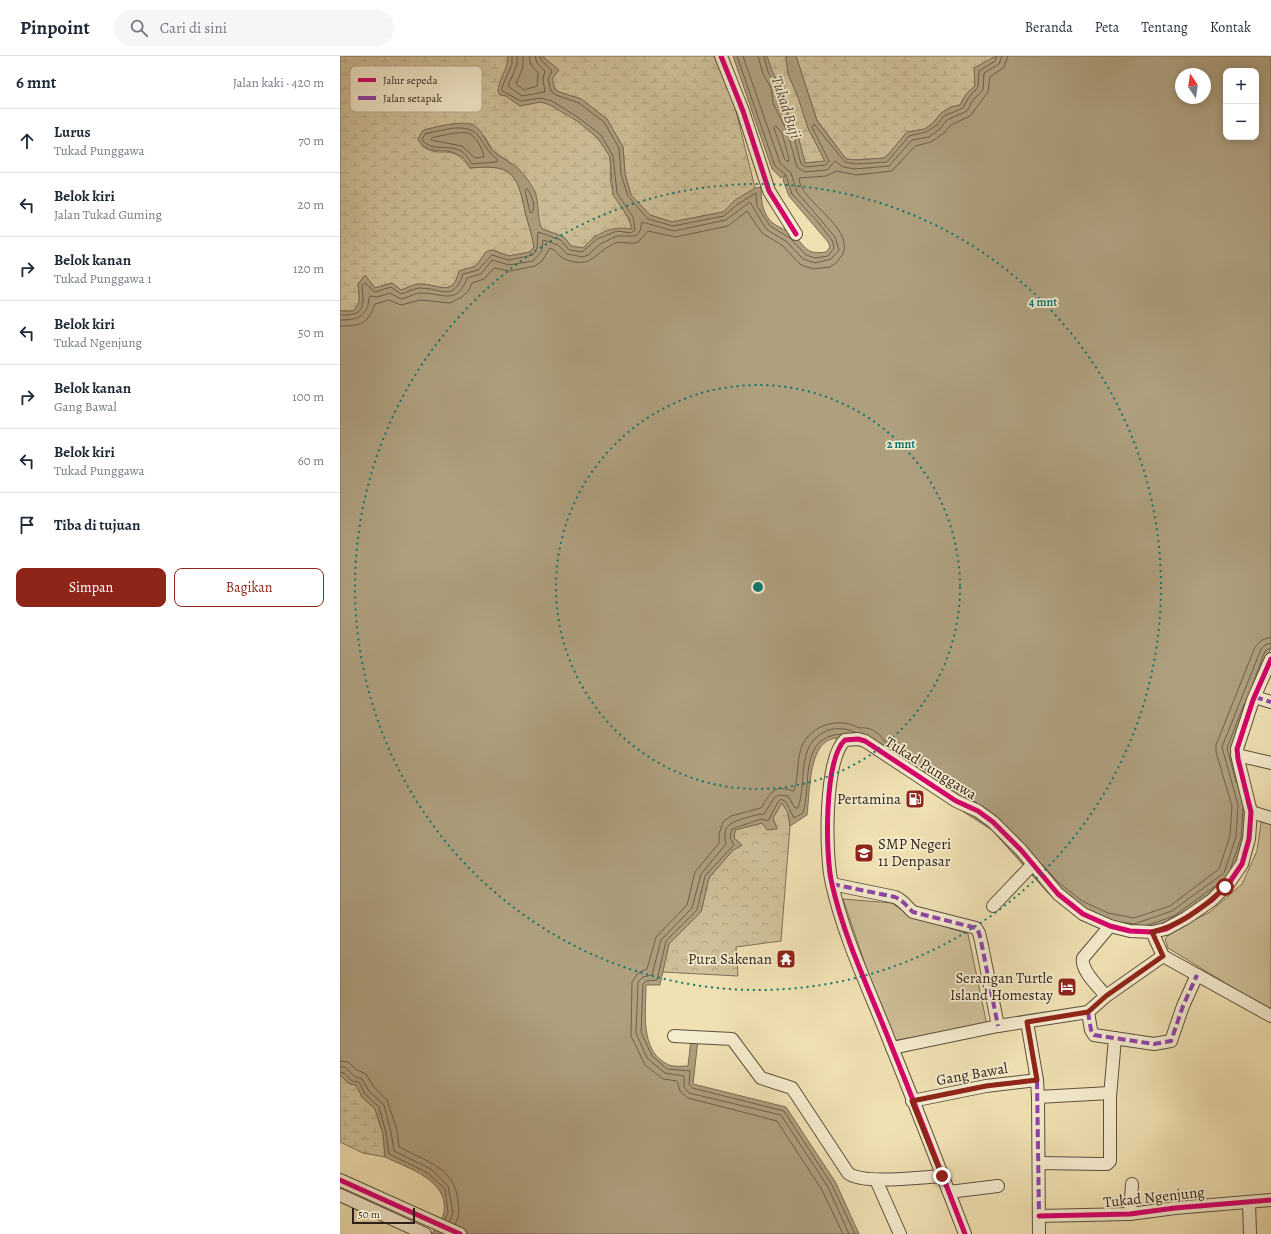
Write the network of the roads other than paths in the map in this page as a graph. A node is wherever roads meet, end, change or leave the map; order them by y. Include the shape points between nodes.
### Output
1 (721, 56) edge
2 (796, 234) dead end
3 (1271, 658) edge
4 (1255, 697) junction
5 (1271, 702) edge
6 (1237, 755) junction
7 (1271, 764) edge
8 (1252, 812) junction
9 (1271, 818) edge
10 (1033, 864) junction
11 (832, 884) junction
12 (993, 906) dead end
13 (1110, 926) junction
14 (1152, 932) junction
15 (1163, 956) junction
16 (1197, 975) junction
17 (1106, 996) junction
18 (1088, 1012) junction
19 (1271, 1016) edge
20 (1027, 1022) junction
21 (998, 1026) junction
22 (674, 1036) dead end
23 (1116, 1038) junction
24 (892, 1048) junction
25 (1037, 1080) junction
26 (1110, 1093) junction
27 (1038, 1097) junction
28 (912, 1101) junction
29 (1039, 1163) junction
30 (942, 1176) junction
31 (340, 1180) edge
32 (876, 1180) junction
33 (1132, 1184) dead end
34 (998, 1186) dead end
35 (949, 1192) junction
36 (370, 1193) junction
37 (340, 1195) edge
38 (1271, 1200) edge
39 (1249, 1202) junction
40 (364, 1206) junction
41 (1130, 1214) junction
42 (1040, 1216) junction
43 (425, 1234) edge
44 (460, 1234) edge
45 (900, 1234) edge
46 (965, 1234) edge
47 (1039, 1234) edge
48 (1250, 1234) edge

1 - 2 street via 743,111 769,190
3 - 4 street, Tukad Punggawa
4 - 5 street
4 - 6 street, Tukad Punggawa via 1238,742
6 - 7 street
6 - 8 street, Tukad Punggawa
8 - 9 street
8 - 14 street, Tukad Punggawa via 1249,839 1242,864 1229,884 1212,900 1186,918
10 - 11 street, Tukad Punggawa via 993,822 978,811 956,801 865,741 851,739 841,744 833,767 828,824
10 - 12 street
10 - 13 street, Tukad Punggawa via 1070,905
11 - 21 street via 895,897 904,900 913,912 976,928
11 - 24 street, Tukad Punggawa via 860,969
13 - 14 street, Tukad Punggawa via 1130,931
13 - 17 street via 1082,958 1086,970
14 - 15 street
15 - 16 street
15 - 17 street
16 - 19 street
16 - 23 street via 1183,1006 1172,1041 1154,1044
17 - 18 street
18 - 20 street
18 - 23 street via 1092,1034
20 - 21 street
20 - 25 street
21 - 24 street
22 - 32 street via 732,1039 761,1078 792,1088 848,1173 853,1177
23 - 26 street
24 - 28 street, Tukad Punggawa
25 - 27 street
25 - 28 street, Gang Bawal via 986,1086
26 - 27 street
26 - 29 street via 1108,1164
27 - 29 street
28 - 30 street, Tukad Punggawa
29 - 42 street
30 - 32 street
30 - 35 street, Tukad Punggawa
31 - 36 street
32 - 45 street
33 - 41 street
34 - 35 street
35 - 46 street, Tukad Punggawa
36 - 40 street
36 - 44 street
37 - 40 street
38 - 39 street, Tukad Ngenjung
39 - 41 street, Tukad Ngenjung
39 - 48 street
40 - 43 street
41 - 42 street, Tukad Ngenjung
42 - 47 street

